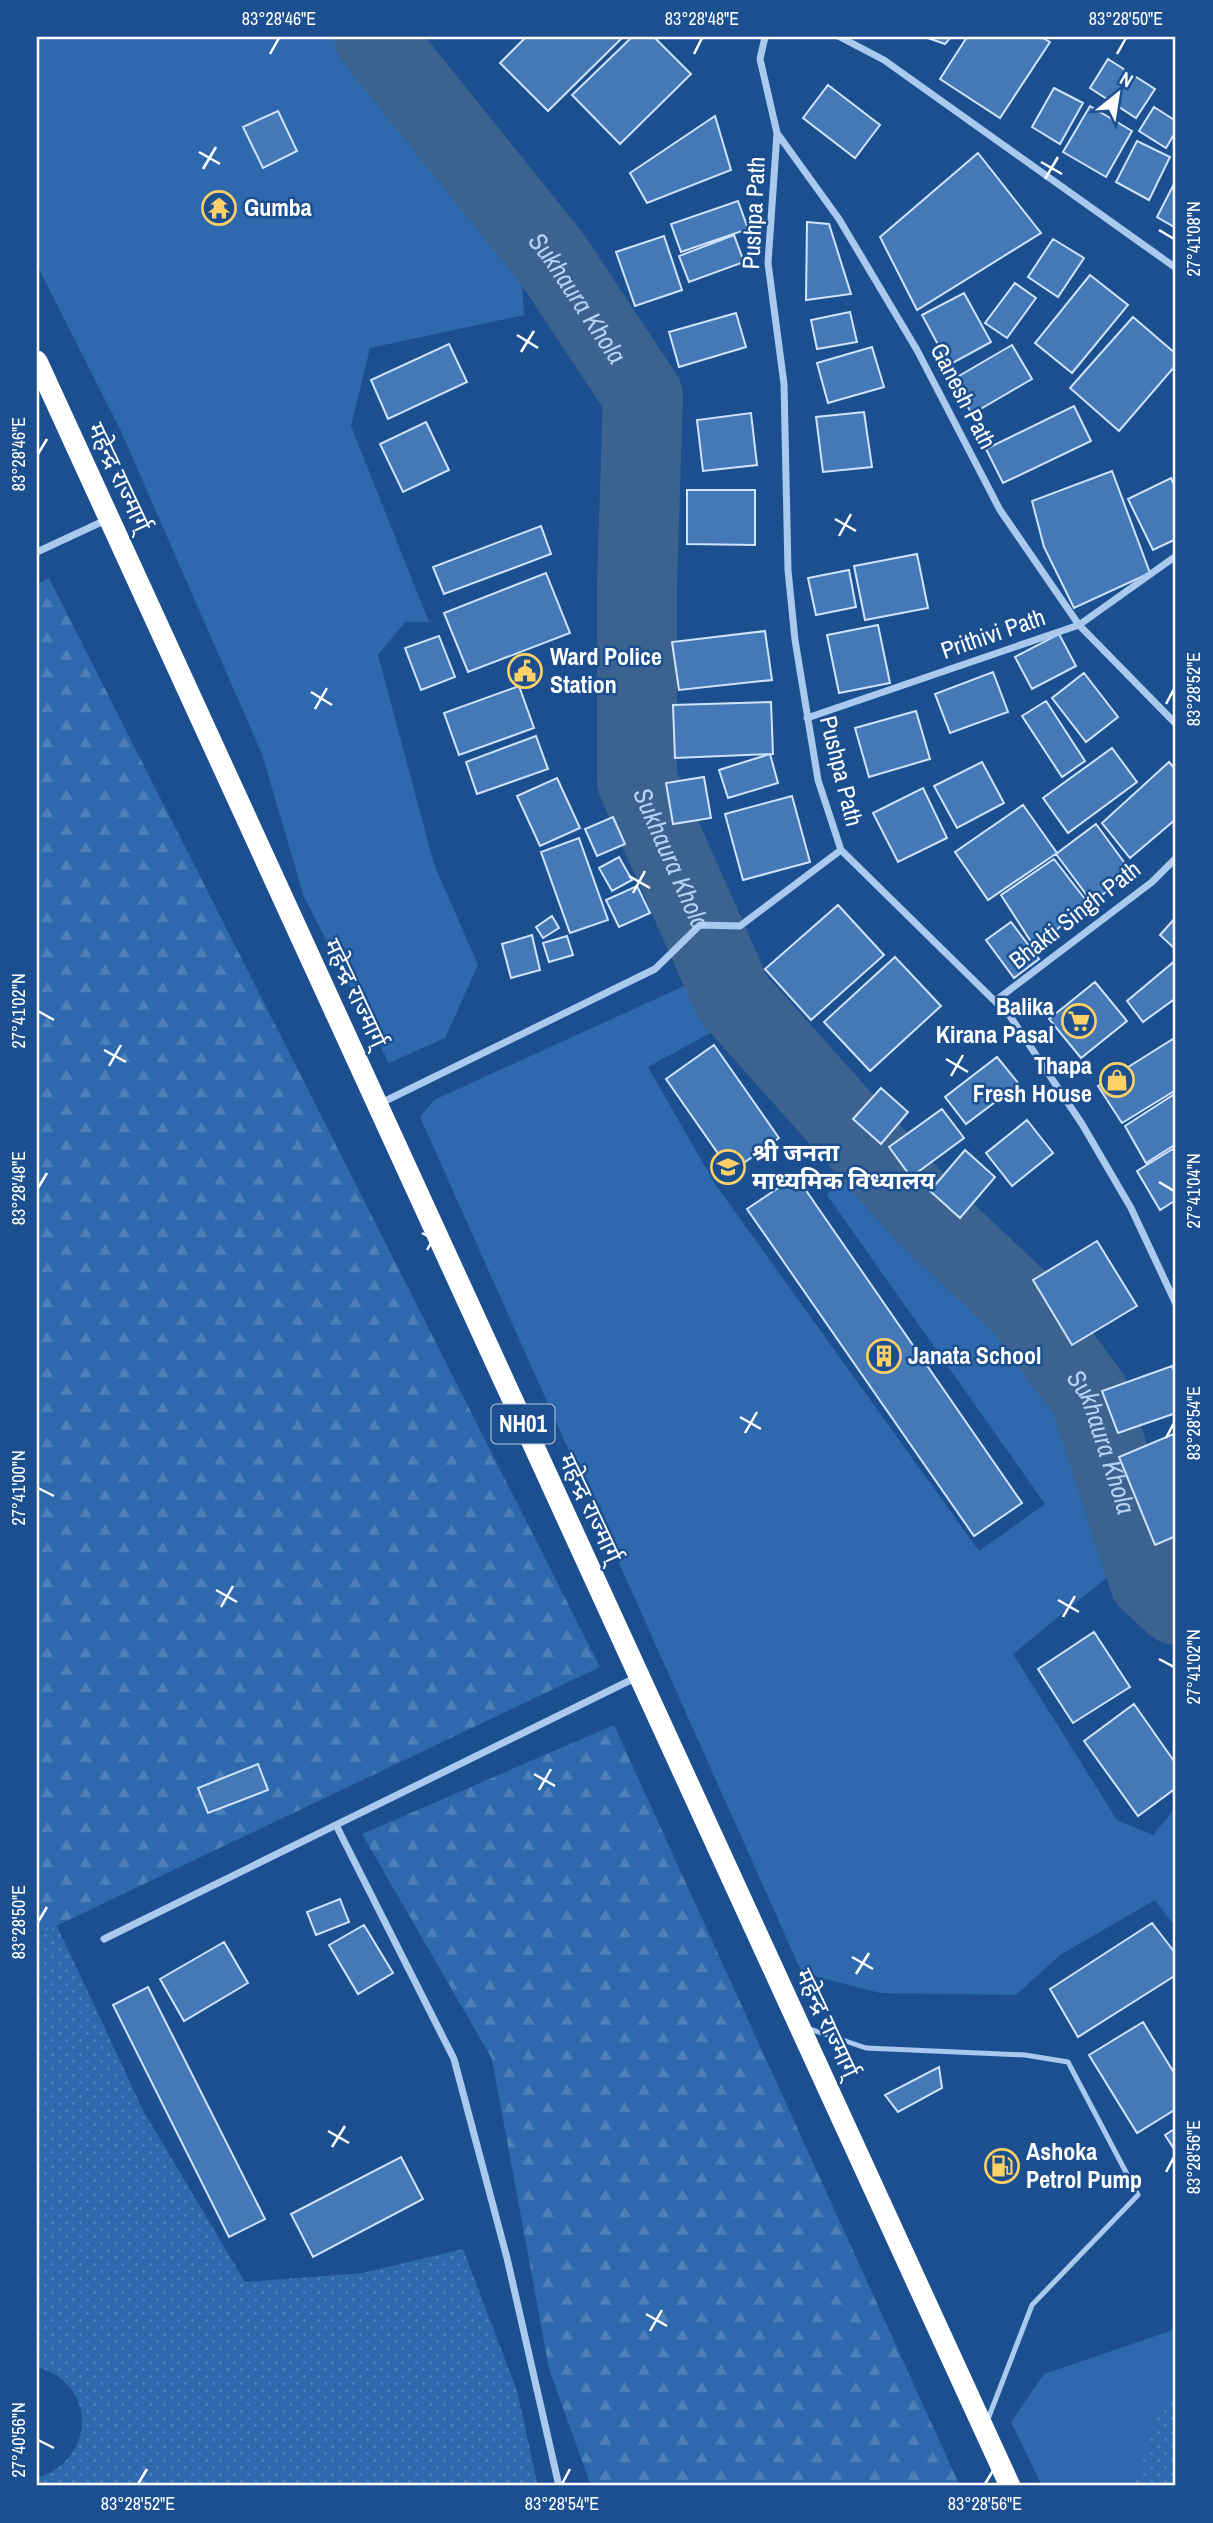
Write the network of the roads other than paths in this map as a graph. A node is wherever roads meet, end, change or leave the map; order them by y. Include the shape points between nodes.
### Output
1 (765, 37) edge
2 (840, 37) edge
3 (777, 134) junction
4 (1176, 268) edge
5 (37, 360) edge
6 (109, 519) junction
7 (37, 552) edge
8 (1176, 556) edge
9 (1079, 625) junction
10 (807, 718) junction
11 (1176, 724) edge
12 (841, 850) junction
13 (1176, 858) edge
14 (995, 1001) junction
15 (377, 1105) junction
16 (1176, 1304) edge
17 (639, 1676) junction
18 (336, 1825) junction
19 (104, 1939) dead end
20 (799, 2026) junction
21 (984, 2429) junction
22 (559, 2486) edge
23 (1010, 2486) edge

1 - 3 street, Ganesh Path via 760,59
2 - 4 street via 884,60
3 - 9 street, Ganesh Path via 839,219 917,350 999,509
3 - 10 street, Pushpa Path via 768,263 784,384 788,570
5 - 6 highway, महेन्द्र राज्मार्ग् / NH01
6 - 7 street
6 - 15 highway, महेन्द्र राज्मार्ग् / NH01
8 - 9 street, Prithivi Path
9 - 10 street, Prithivi Path
9 - 11 street, Ganesh Path
10 - 12 street, Pushpa Path via 818,780
12 - 14 street, Pushpa Path
12 - 15 street via 740,926 700,925 655,969
13 - 14 street, Bhakti Singh Path via 1152,882
14 - 16 street, Pushpa Path via 1010,1016 1082,1124 1131,1208
15 - 17 highway, महेन्द्र राज्मार्ग् / NH01
17 - 18 street
17 - 20 highway, महेन्द्र राज्मार्ग् / NH01
18 - 19 street
18 - 22 street via 454,2059 507,2258
20 - 21 highway, महेन्द्र राज्मार्ग् / NH01
20 - 21 lane via 866,2048 1025,2055 1068,2062 1138,2195 1032,2305
21 - 23 highway, महेन्द्र राज्मार्ग् / NH01

